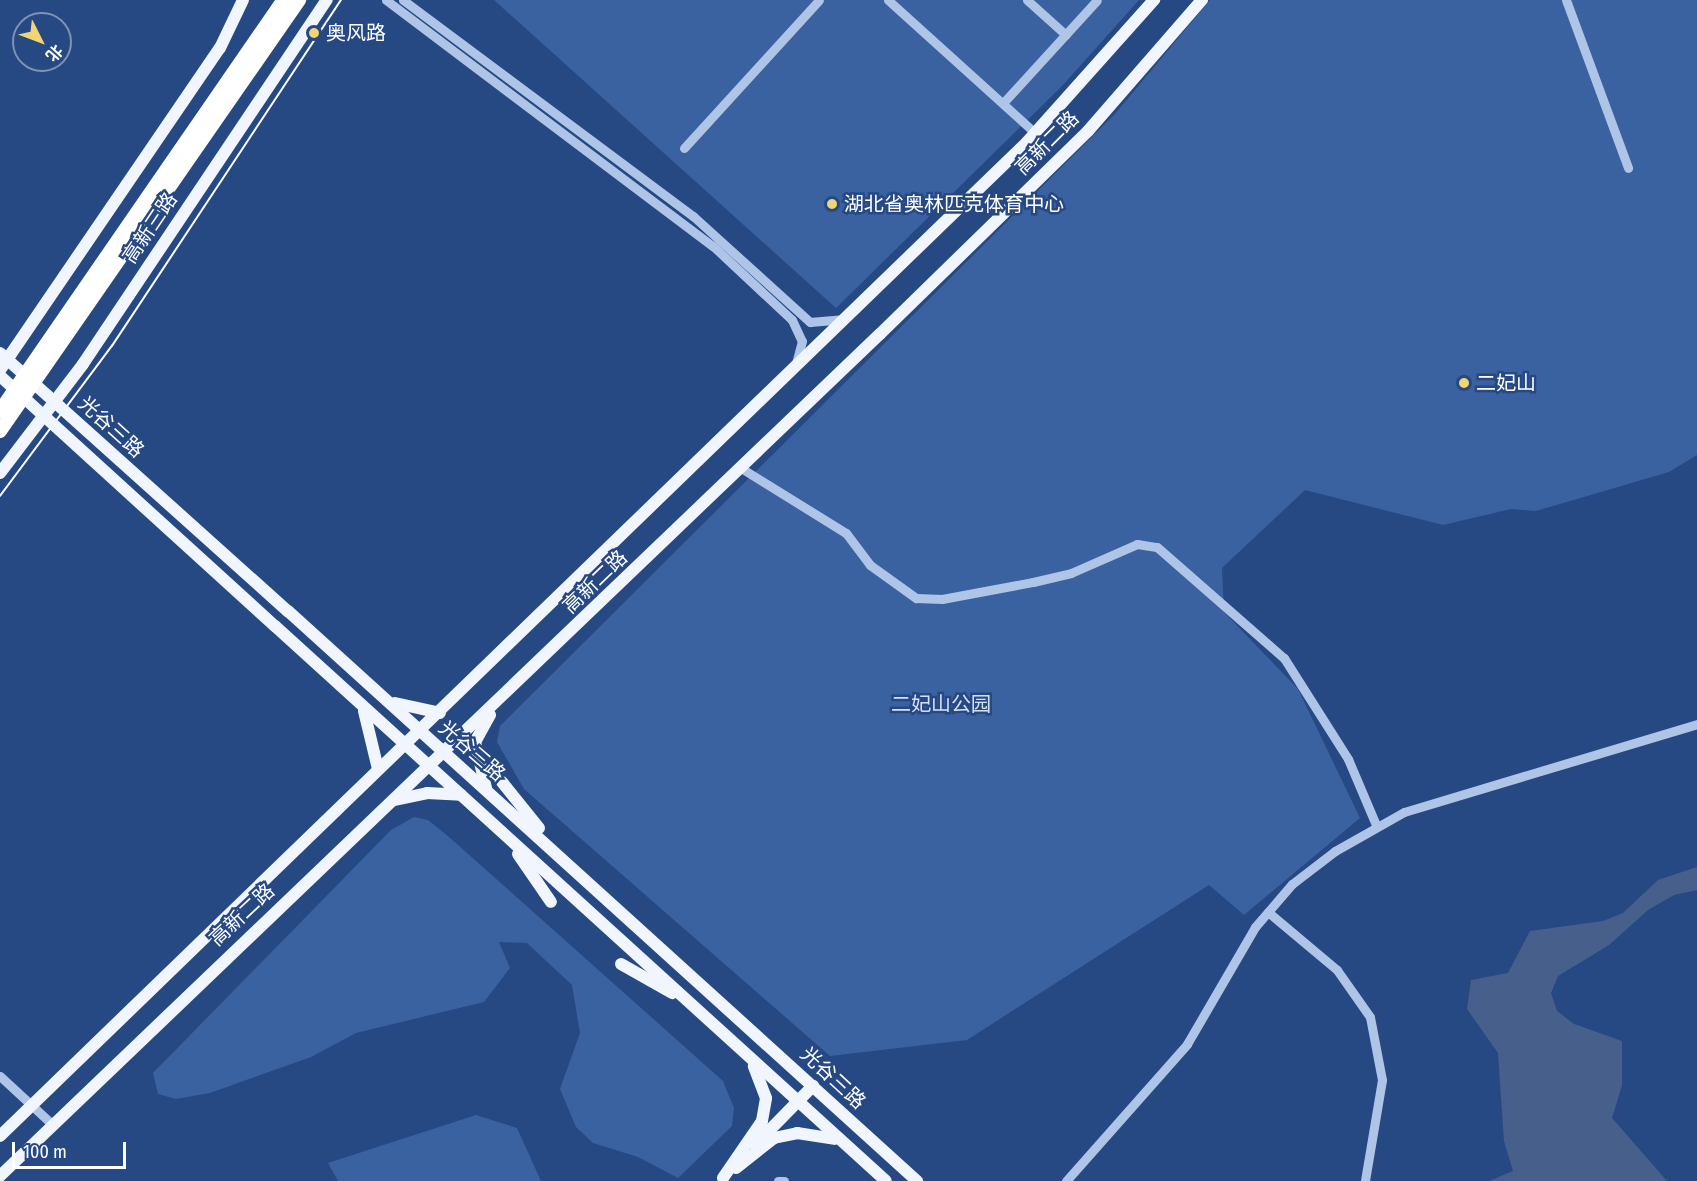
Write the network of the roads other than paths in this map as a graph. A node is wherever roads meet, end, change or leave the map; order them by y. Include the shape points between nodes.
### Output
1 (243, 0) edge
2 (284, 0) edge
3 (298, 0) edge
4 (327, 0) edge
5 (386, 0) edge
6 (403, 0) edge
7 (888, 0) edge
8 (1027, 0) edge
9 (1098, 0) edge
10 (1154, 0) edge
11 (1202, 0) edge
12 (1566, 0) edge
13 (817, 1) edge
14 (1066, 35) junction
15 (1003, 104) junction
16 (1035, 133) junction
17 (684, 148) dead end
18 (1628, 168) dead end
19 (847, 317) junction
20 (0, 353) edge
21 (796, 365) junction
22 (0, 370) edge
23 (0, 376) edge
24 (0, 411) edge
25 (0, 430) edge
26 (741, 468) junction
27 (0, 473) edge
28 (386, 700) junction
29 (500, 702) junction
30 (363, 707) junction
31 (440, 713) junction
32 (1697, 724) edge
33 (420, 732) junction
34 (405, 746) junction
35 (443, 752) junction
36 (430, 766) junction
37 (378, 769) junction
38 (502, 782) dead end
39 (488, 791) junction
40 (460, 795) junction
41 (388, 803) junction
42 (1376, 825) junction
43 (503, 834) junction
44 (562, 857) junction
45 (551, 902) dead end
46 (1268, 912) junction
47 (621, 963) dead end
48 (694, 1006) junction
49 (749, 1056) junction
50 (0, 1076) edge
51 (813, 1086) junction
52 (798, 1101) junction
53 (32, 1105) junction
54 (53, 1125) junction
55 (0, 1136) edge
56 (842, 1141) junction
57 (0, 1176) edge
58 (722, 1180) edge
59 (778, 1181) edge
60 (784, 1181) edge
61 (885, 1181) edge
62 (917, 1181) edge
63 (1066, 1181) edge
64 (1365, 1181) edge

1 - 22 main road via 220,48
2 - 24 highway, 高新三路, bridge
3 - 25 highway, 高新三路, bridge
4 - 27 main road, 高新三路 via 83,364
5 - 21 street via 705,239 792,320 802,341
6 - 19 street via 693,216 810,322 831,324
7 - 15 street
8 - 14 street
9 - 14 street
10 - 16 main road, 高新二路
11 - 26 main road, 高新二路 via 1088,131
12 - 18 street
13 - 17 street
14 - 15 street
15 - 16 street
16 - 19 main road, 高新二路
19 - 21 main road, 高新二路
20 - 28 main road, 光谷三路, bridge
21 - 31 main road, 高新二路
23 - 30 main road, 光谷三路, bridge
26 - 29 main road, 高新二路
26 - 42 street via 846,533 870,565 916,598 942,599 1033,582 1071,573 1137,544 1157,547 1284,658 1342,750
28 - 31 main road
28 - 33 main road, 光谷三路
29 - 35 main road, 高新二路
29 - 39 main road via 475,742 476,760
30 - 34 main road, 光谷三路
30 - 37 main road
31 - 33 main road, 高新二路
32 - 42 street via 1439,801
33 - 34 main road, 高新二路
33 - 35 main road, 光谷三路
34 - 36 main road, 光谷三路
34 - 37 main road, 高新二路
35 - 36 main road, 高新二路
35 - 39 main road, 光谷三路
36 - 40 main road, 光谷三路
36 - 41 main road, 高新二路
37 - 53 main road, 高新二路
38 - 44 main road
39 - 44 main road, 光谷三路
40 - 41 main road via 427,793
40 - 43 main road, 光谷三路
41 - 54 main road, 高新二路
42 - 46 street via 1292,884
43 - 45 main road
43 - 48 main road, 光谷三路
44 - 51 main road, 光谷三路
46 - 63 street via 1229,964 1174,1061
46 - 64 street via 1337,970 1370,1017 1382,1080
47 - 48 main road
48 - 49 main road, 光谷三路
49 - 52 main road, 光谷三路
49 - 58 main road via 763,1082 762,1122
50 - 53 street
51 - 52 main road
51 - 62 main road, 光谷三路
52 - 56 main road, 光谷三路
52 - 58 main road
53 - 54 street
53 - 55 main road, 高新二路
54 - 57 main road, 高新二路
56 - 58 main road via 797,1133 774,1138
56 - 61 main road, 光谷三路
59 - 60 street

